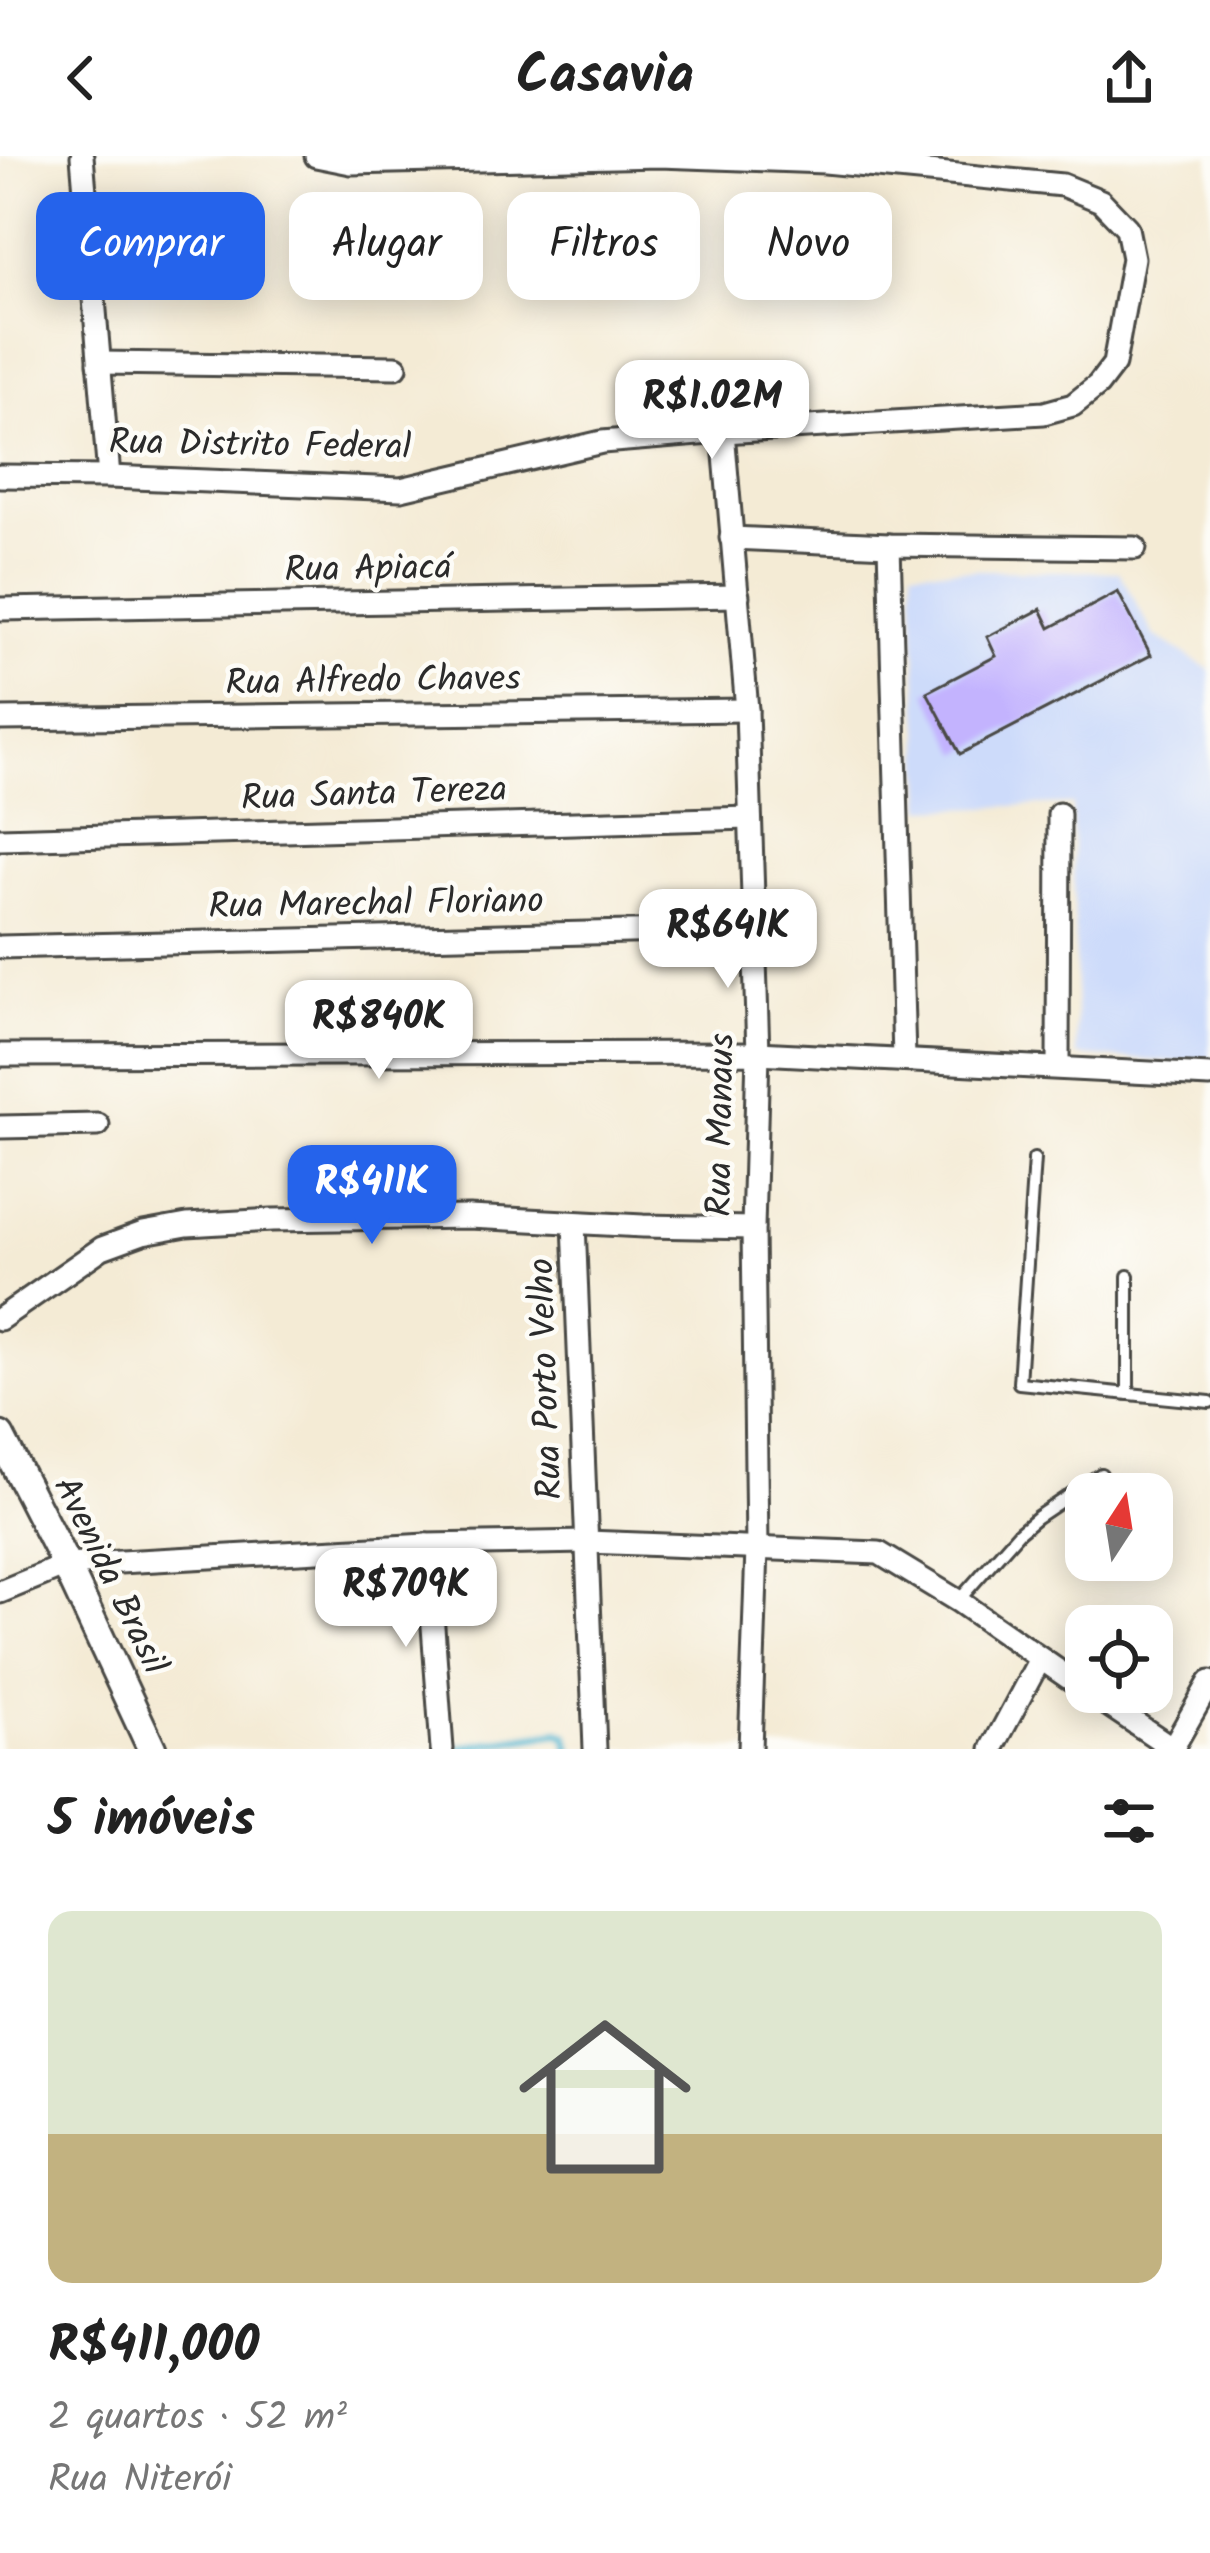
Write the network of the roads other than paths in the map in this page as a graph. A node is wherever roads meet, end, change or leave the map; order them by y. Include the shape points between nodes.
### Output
1 (82, 156) edge
2 (316, 156) edge
3 (658, 156) edge
4 (99, 363) junction
5 (396, 367) dead end
6 (723, 432) junction
7 (0, 452) edge
8 (1, 476) edge
9 (109, 477) junction
10 (731, 538) junction
11 (889, 545) junction
12 (1136, 548) dead end
13 (738, 596) junction
14 (0, 609) edge
15 (747, 710) junction
16 (0, 719) edge
17 (1059, 814) dead end
18 (750, 818) junction
19 (0, 839) edge
20 (754, 929) junction
21 (0, 947) edge
22 (758, 1053) junction
23 (0, 1055) edge
24 (904, 1058) junction
25 (1058, 1066) junction
26 (1210, 1076) edge
27 (98, 1125) dead end
28 (0, 1127) edge
29 (1034, 1159) dead end
30 (574, 1223) junction
31 (754, 1228) junction
32 (1128, 1276) dead end
33 (0, 1319) edge
34 (1128, 1394) junction
35 (1210, 1402) edge
36 (0, 1436) edge
37 (1065, 1498) edge
38 (587, 1542) junction
39 (427, 1544) junction
40 (757, 1549) junction
41 (66, 1565) junction
42 (0, 1592) edge
43 (958, 1601) junction
44 (1040, 1659) junction
45 (1065, 1676) edge
46 (1210, 1682) edge
47 (1120, 1713) edge
48 (442, 1745) edge
49 (152, 1749) edge
50 (416, 1749) edge
51 (595, 1749) edge
52 (751, 1749) edge
53 (992, 1749) edge
54 (1173, 1749) edge

1 - 4 street
2 - 3 street, Rua Distrito Federal via 351,163
3 - 6 street, Rua Distrito Federal via 1062,185 1101,201 1127,228 1133,258 1114,364 1073,405
4 - 5 street
4 - 9 street
6 - 9 street, Rua Distrito Federal via 602,442 401,489
6 - 10 street, Rua Manaus
7 - 8 street
8 - 9 street, Rua Distrito Federal
10 - 11 street
10 - 13 street, Rua Manaus
11 - 12 street
11 - 24 street
13 - 14 street, Rua Apiacá
13 - 15 street, Rua Manaus
15 - 16 street, Rua Alfredo Chaves
15 - 18 street, Rua Manaus
17 - 25 street
18 - 19 street, Rua Santa Tereza
18 - 20 street, Rua Manaus
20 - 21 street, Rua Marechal Floriano
20 - 22 street, Rua Manaus
22 - 23 street
22 - 24 street
22 - 31 street, Rua Manaus
24 - 25 street
25 - 26 street
27 - 28 street
29 - 34 lane via 1019,1382
30 - 31 street
30 - 33 street via 272,1220 143,1233 102,1248
30 - 38 street, Rua Porto Velho
31 - 40 street, Rua Manaus
32 - 34 lane
34 - 35 lane
36 - 41 street, Avenida Brasil
37 - 43 lane via 1019,1532
38 - 39 street
38 - 40 street
38 - 51 street, Rua Porto Velho
39 - 41 street
39 - 48 street
40 - 43 street via 879,1553
40 - 52 street, Rua Manaus
41 - 42 street
41 - 49 street, Avenida Brasil
43 - 44 street
44 - 45 street
44 - 53 street
46 - 54 street
47 - 54 street
48 - 50 street

